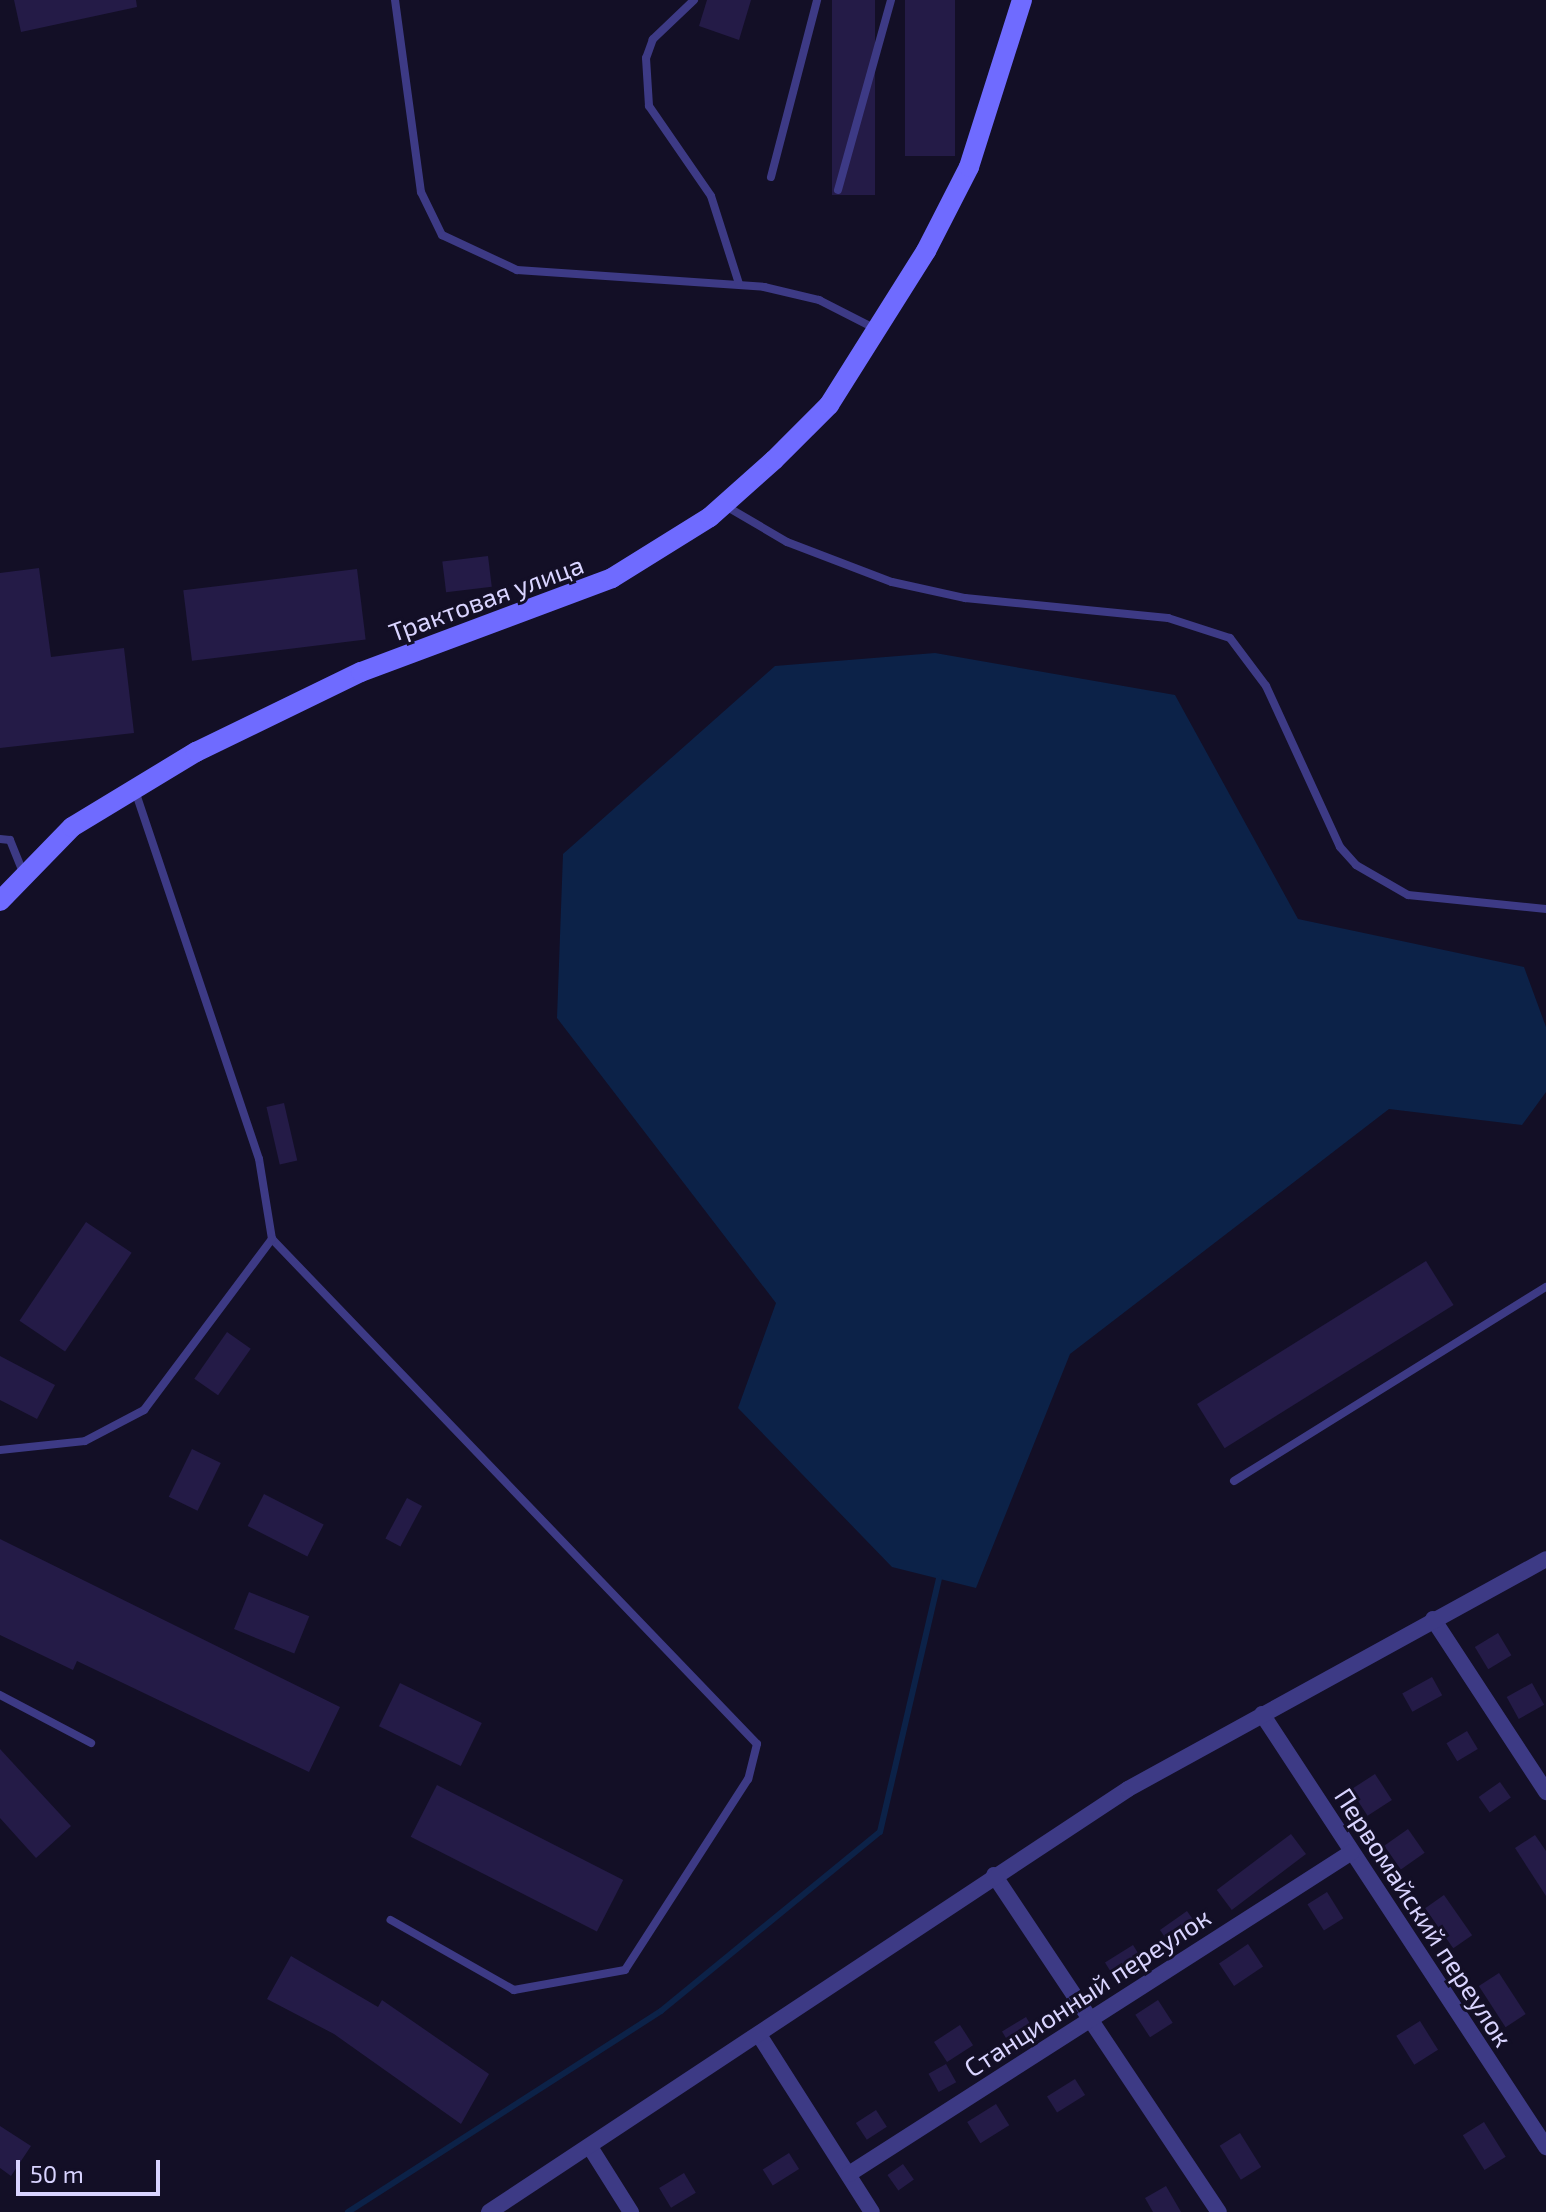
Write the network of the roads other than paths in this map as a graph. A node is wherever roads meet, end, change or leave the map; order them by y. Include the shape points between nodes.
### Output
1 (395, 0) edge
2 (694, 0) edge
3 (817, 0) edge
4 (891, 0) edge
5 (1022, 0) edge
6 (771, 177) dead end
7 (838, 190) dead end
8 (739, 284) junction
9 (880, 331) junction
10 (724, 505) junction
11 (134, 788) junction
12 (0, 839) edge
13 (23, 873) junction
14 (0, 901) edge
15 (1546, 909) edge
16 (272, 1239) junction
17 (1546, 1287) edge
18 (0, 1450) edge
19 (1234, 1481) dead end
20 (1546, 1559) edge
21 (1433, 1619) junction
22 (0, 1695) edge
23 (1262, 1714) junction
24 (91, 1743) dead end
25 (1546, 1792) edge
26 (1352, 1852) junction
27 (994, 1875) junction
28 (391, 1920) dead end
29 (1089, 2018) junction
30 (761, 2038) junction
31 (590, 2147) junction
32 (1546, 2147) edge
33 (849, 2174) junction
34 (489, 2212) edge
35 (631, 2212) edge
36 (872, 2212) edge
37 (1219, 2212) edge

1 - 8 lane via 421,192 442,235 517,270
2 - 8 lane via 653,39 646,58 649,106 711,196
3 - 6 lane
4 - 7 lane
5 - 9 street, Трактовая улица via 969,167
8 - 9 lane via 819,300
9 - 10 street, Трактовая улица via 829,405
10 - 11 street, Трактовая улица via 612,578 361,672
10 - 15 lane via 787,542 892,582 965,598 1168,618 1230,638 1266,686 1340,847 1356,865 1408,895
11 - 13 street, Трактовая улица via 72,827
11 - 16 lane via 259,1159
12 - 13 lane via 10,840
13 - 14 street, Трактовая улица
16 - 18 lane via 144,1410 85,1441
16 - 28 lane via 757,1744 748,1779 625,1970 514,1990
17 - 19 lane
20 - 21 street
21 - 23 street
21 - 25 street
22 - 24 lane
23 - 26 street, Первомайский переулок
23 - 27 street
26 - 29 street, Станционный переулок
26 - 32 street, Первомайский переулок
27 - 29 street
27 - 30 street
29 - 33 street, Станционный переулок
29 - 37 street
30 - 31 street
30 - 33 street
31 - 34 street
31 - 35 street
33 - 36 street

